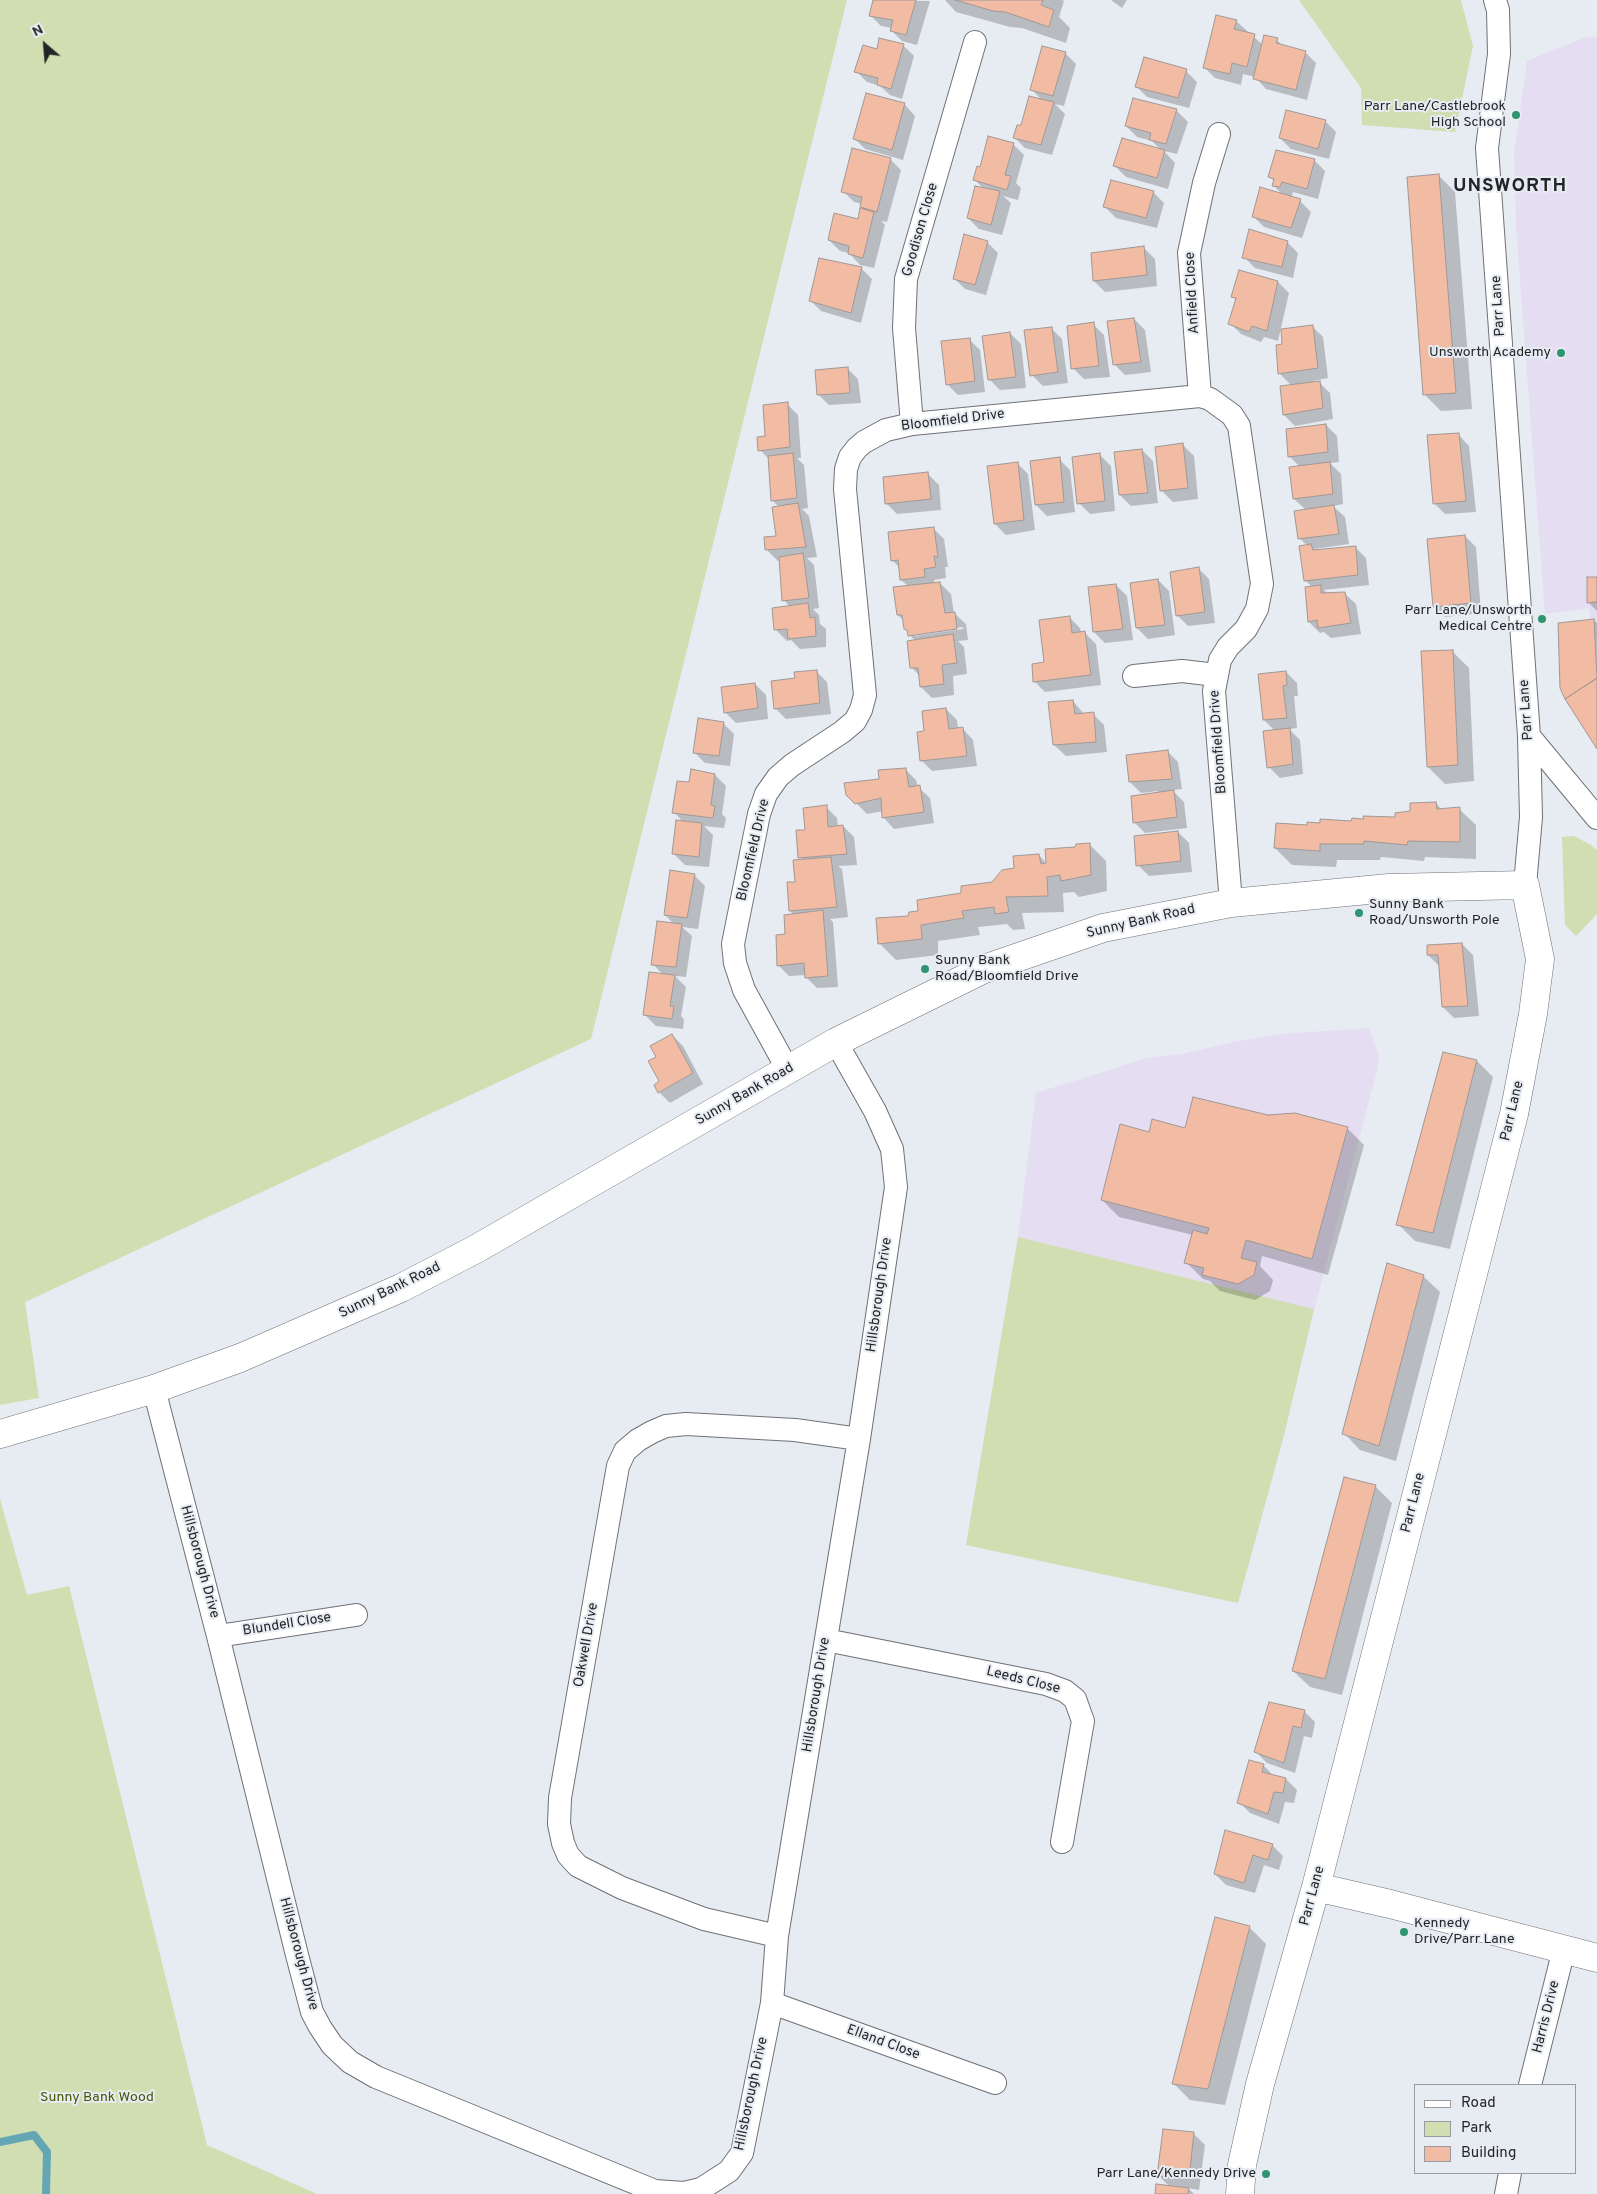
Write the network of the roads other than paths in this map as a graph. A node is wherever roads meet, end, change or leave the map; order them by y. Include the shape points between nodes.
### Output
1 (1495, 0) edge
2 (975, 42) dead end
3 (1219, 134) dead end
4 (1200, 396) junction
5 (912, 424) junction
6 (1216, 675) junction
7 (1134, 676) dead end
8 (1529, 736) junction
9 (1597, 818) edge
10 (1525, 885) junction
11 (1231, 902) junction
12 (836, 1042) junction
13 (788, 1070) junction
14 (154, 1389) junction
15 (0, 1434) edge
16 (859, 1439) junction
17 (356, 1615) dead end
18 (218, 1636) junction
19 (826, 1640) junction
20 (1062, 1842) dead end
21 (1316, 1887) junction
22 (777, 1936) junction
23 (1564, 1949) junction
24 (1597, 1958) edge
25 (772, 2003) junction
26 (995, 2083) dead end
27 (1530, 2084) edge
28 (1510, 2174) edge
29 (718, 2188) edge
30 (1240, 2194) edge
31 (1506, 2194) edge

1 - 8 street, Parr Lane via 1499,54 1487,148
2 - 5 street, Goodison Close via 906,279 904,328
3 - 4 street, Anfield Close via 1204,183 1189,254
4 - 5 street, Bloomfield Drive
4 - 6 street, Bloomfield Drive via 1222,407 1239,426 1262,584 1257,610 1246,629 1228,646
5 - 13 street, Bloomfield Drive via 886,430 864,442 850,457 845,489 865,696 862,710 856,721 842,732 792,764 766,794 759,814 733,944 735,964 744,990
6 - 7 street via 1182,671
6 - 11 street, Bloomfield Drive via 1214,692
8 - 9 street
8 - 10 street, Parr Lane via 1531,817
10 - 11 street, Sunny Bank Road via 1389,888
10 - 21 street, Parr Lane via 1540,959 1514,1114
11 - 12 street, Sunny Bank Road via 1103,928 993,966
12 - 13 street, Sunny Bank Road
12 - 16 street, Hillsborough Drive via 876,1110 892,1149 896,1187
13 - 14 street, Sunny Bank Road via 401,1288 240,1358
14 - 15 street, Sunny Bank Road
14 - 18 street, Hillsborough Drive
16 - 19 street, Hillsborough Drive
16 - 22 street, Oakwell Drive via 795,1430 686,1424 666,1426 652,1432 626,1451 618,1466 560,1798 559,1824 563,1844 578,1866 622,1888 704,1919
17 - 18 street, Blundell Close
18 - 29 street, Hillsborough Drive via 312,2012 332,2044 350,2062 376,2077 655,2191 684,2193
19 - 20 street, Leeds Close via 1046,1684 1065,1691 1075,1699 1083,1721
19 - 22 street, Hillsborough Drive
21 - 23 street
21 - 30 street, Parr Lane via 1260,2084 1242,2165
22 - 25 street, Hillsborough Drive
23 - 24 street
23 - 27 street, Harris Drive
25 - 26 street, Elland Close
25 - 29 street, Hillsborough Drive via 742,2153
28 - 31 street

